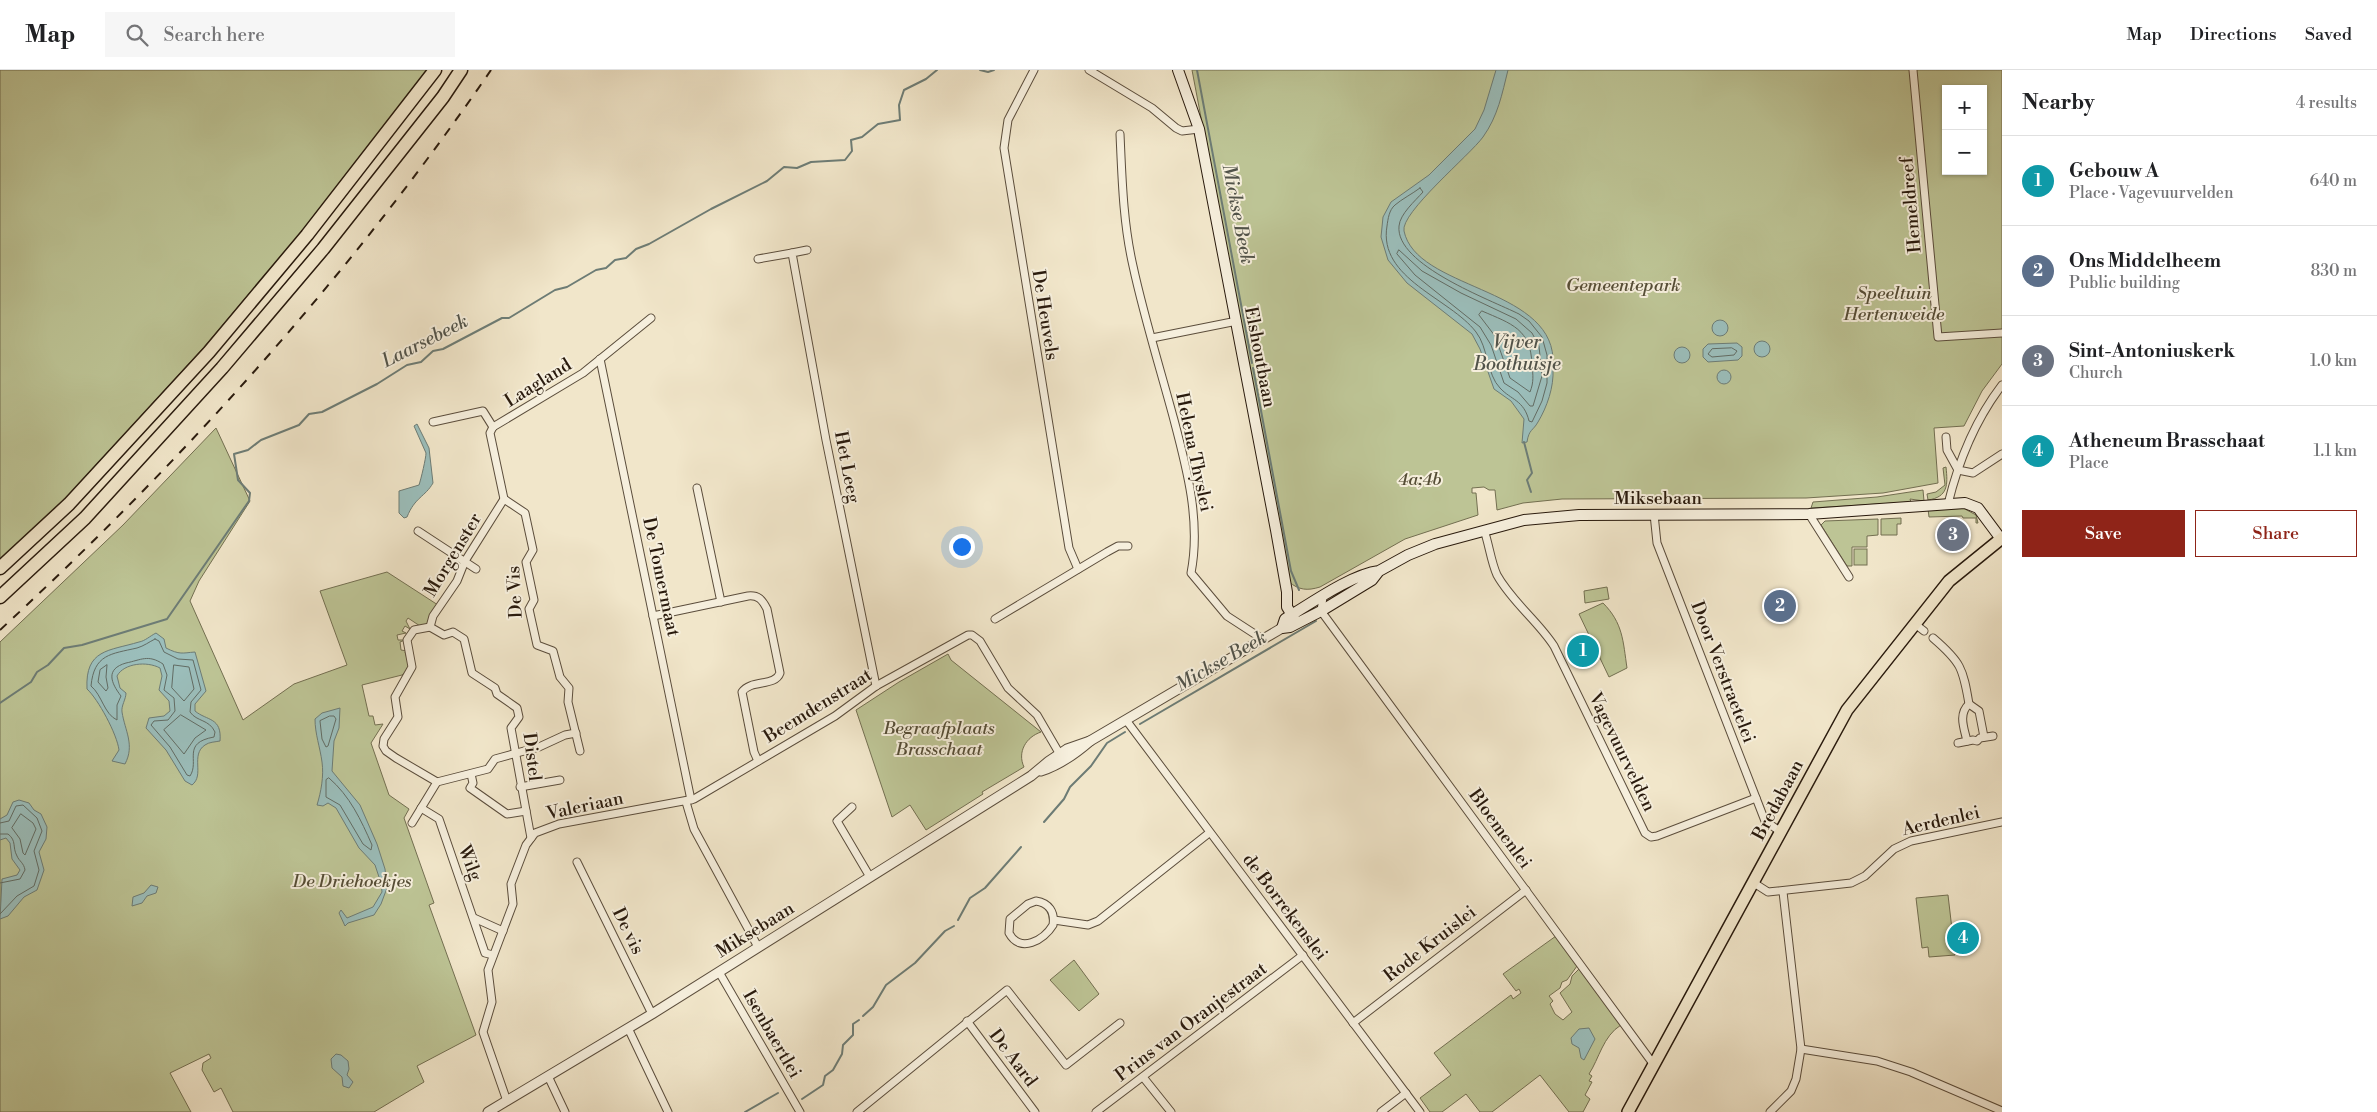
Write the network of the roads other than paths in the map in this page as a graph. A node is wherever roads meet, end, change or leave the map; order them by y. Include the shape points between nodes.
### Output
1 (435, 70) edge
2 (461, 70) edge
3 (1034, 70) edge
4 (1089, 70) edge
5 (1178, 70) edge
6 (1185, 70) edge
7 (1914, 70) edge
8 (1199, 129) junction
9 (1120, 134) dead end
10 (807, 250) dead end
11 (792, 253) junction
12 (758, 259) dead end
13 (651, 318) dead end
14 (1237, 322) junction
15 (2002, 333) edge
16 (1152, 338) junction
17 (600, 359) junction
18 (2002, 385) edge
19 (433, 422) dead end
20 (493, 427) junction
21 (1946, 437) dead end
22 (2002, 454) edge
23 (1958, 470) junction
24 (697, 488) dead end
25 (504, 499) junction
26 (1948, 504) junction
27 (1654, 514) junction
28 (1809, 514) junction
29 (1484, 530) junction
30 (418, 531) dead end
31 (2002, 539) edge
32 (1128, 546) dead end
33 (465, 561) junction
34 (0, 568) edge
35 (476, 569) dead end
36 (1078, 569) junction
37 (1373, 574) junction
38 (1849, 577) dead end
39 (0, 597) edge
40 (1323, 597) junction
41 (720, 602) junction
42 (1321, 611) junction
43 (653, 616) junction
44 (1298, 618) junction
45 (995, 619) dead end
46 (430, 626) junction
47 (1282, 628) joint
48 (1933, 638) dead end
49 (1264, 640) junction
50 (876, 686) junction
51 (1969, 704) junction
52 (1126, 720) junction
53 (576, 733) junction
54 (1994, 736) dead end
55 (1984, 738) junction
56 (1967, 741) junction
57 (1958, 743) dead end
58 (580, 751) dead end
59 (515, 752) junction
60 (1062, 757) junction
61 (758, 761) junction
62 (471, 774) junction
63 (560, 780) dead end
64 (437, 782) junction
65 (520, 787) junction
66 (1756, 798) junction
67 (689, 801) junction
68 (852, 807) dead end
69 (421, 808) junction
70 (526, 811) junction
71 (2002, 822) edge
72 (412, 823) dead end
73 (1781, 832) junction
74 (1209, 833) junction
75 (531, 838) junction
76 (576, 862) dead end
77 (870, 877) junction
78 (1754, 883) junction
79 (1526, 890) junction
80 (1783, 892) junction
81 (474, 918) junction
82 (1054, 920) junction
83 (503, 931) junction
84 (758, 946) junction
85 (493, 955) junction
86 (1303, 956) junction
87 (719, 972) junction
88 (652, 1014) junction
89 (967, 1022) junction
90 (1353, 1023) junction
91 (1120, 1024) dead end
92 (628, 1028) junction
93 (1801, 1049) junction
94 (1654, 1064) junction
95 (548, 1076) junction
96 (1143, 1077) junction
97 (1406, 1093) junction
98 (507, 1101) junction
99 (2002, 1111) edge
100 (488, 1112) edge
101 (565, 1112) edge
102 (668, 1112) edge
103 (800, 1112) edge
104 (857, 1112) edge
105 (1035, 1112) edge
106 (1096, 1112) edge
107 (1171, 1112) edge
108 (1381, 1112) edge
109 (1420, 1112) edge
110 (1628, 1112) edge
111 (1770, 1112) edge

1 - 34 highway via 307,235 209,352 69,504
2 - 39 highway via 323,249 222,368 85,518
3 - 36 street, De Heuvels via 1008,120 1004,148 1069,548
4 - 8 street via 1152,108 1176,128 1182,131
5 - 8 main road, Elshoutbaan
6 - 8 main road, Elshoutbaan
7 - 15 street, Hemeldreef via 1938,337
8 - 14 main road, Elshoutbaan
9 - 16 street, Helena Thyslei via 1122,195 1131,256
10 - 11 street
11 - 12 street
11 - 50 street, Het Leeg
13 - 17 street, Laagland
14 - 16 street
14 - 44 main road, Elshoutbaan via 1287,592
16 - 49 street, Helena Thyslei via 1192,500 1191,573 1228,616
17 - 20 street, Laagland via 548,396
17 - 43 street, De Tomermaat
18 - 23 street via 1980,421
19 - 20 street, Laagland via 483,411
20 - 25 street via 490,433
21 - 23 street via 1947,450
22 - 23 street via 1973,473
23 - 26 street
24 - 41 street
25 - 33 street, Morgenster
25 - 53 street, De Vis via 525,513 533,550 526,562 534,600 529,609 537,645 551,649 556,657 560,678 569,688 568,702
26 - 28 main road, Miksebaan
26 - 31 main road, Miksebaan via 1964,503 1978,508
27 - 28 main road, Miksebaan
27 - 29 main road, Miksebaan via 1553,516
27 - 66 street, Door Verstraetelei via 1657,543
28 - 38 street
29 - 37 main road, Miksebaan via 1421,549
29 - 66 street, Vagevuurvelden via 1497,574 1528,616 1547,635 1644,833 1657,836
30 - 33 street
31 - 73 main road, Bredabaan via 1955,575 1920,628 1847,710
32 - 36 street via 1118,546
33 - 35 street
33 - 46 street, Morgenster
36 - 45 street
37 - 40 main road, Miksebaan
37 - 42 main road, Miksebaan
40 - 42 street
40 - 44 main road, Miksebaan
41 - 43 street
41 - 61 street via 753,596 762,599 767,609 780,673 774,680 748,685 742,692
42 - 44 main road, Miksebaan
42 - 79 street, Bloemenlei
43 - 67 street, De Tomermaat
44 - 47 main road, Miksebaan
46 - 59 street, Distel via 444,634 453,632 464,640 472,673 517,708 519,717 511,728
46 - 64 street, Distel via 414,630 407,640 412,667 395,697 398,718 384,738 383,746 396,758
47 - 49 street, Miksebaan
48 - 51 street via 1952,654 1962,670
49 - 52 street, Miksebaan
50 - 60 street, Beemdenstraat via 972,635 980,641 1008,688 1037,715
50 - 61 street, Beemdenstraat via 835,716
51 - 55 street via 1979,711
51 - 56 street via 1962,716
52 - 60 street, Miksebaan via 1090,741 1076,754
52 - 74 street, de Borrekenslei
53 - 58 street, De Vis
53 - 59 street
54 - 55 street
55 - 56 street via 1977,742
56 - 57 street
59 - 62 street via 495,759 488,769
59 - 65 street, Distel
60 - 77 street, Miksebaan
61 - 67 street, Beemdenstraat
62 - 64 street
62 - 70 street via 474,783 470,788 500,810 507,814
63 - 65 street
64 - 69 street
65 - 70 street, Distel
66 - 73 street, Door Verstraetelei via 1766,823
67 - 75 street, Valeriaan via 559,824 545,828
67 - 84 street via 694,830
68 - 77 street via 837,821
69 - 72 street
69 - 81 street, Wilg via 438,819
70 - 75 street, Distel
71 - 80 street, Aerdenlei via 1910,841 1888,853 1865,876 1851,883
73 - 78 main road, Bredabaan
74 - 82 street via 1098,921 1088,925
74 - 86 street, de Borrekenslei
75 - 83 street, Valeriaan via 511,884 513,904
76 - 88 street, De vis
77 - 84 street, Miksebaan
78 - 80 street, Aerdenlei via 1768,892
78 - 94 main road, Bredabaan
79 - 90 street, Rode Kruislei
79 - 94 street, Bloemenlei
80 - 93 street
81 - 83 street
81 - 85 street, Wilg via 485,953
82 - 82 street via 1047,905 1034,901 1010,919 1009,933 1018,943 1029,944 1050,929
83 - 85 street, Valeriaan
84 - 87 street, Miksebaan
85 - 98 street, Valeriaan via 488,970 492,1002 482,1032
86 - 90 street, de Borrekenslei
86 - 96 street, Prins van Oranjestraat
87 - 88 street, Miksebaan
87 - 103 street, Isenbaertlei
88 - 92 street, Miksebaan
89 - 91 street via 1007,990 1066,1066
89 - 104 street
89 - 105 street, De Aard
90 - 97 street, de Borrekenslei
92 - 95 street, Miksebaan
92 - 102 street
93 - 99 street via 1877,1061
93 - 111 street via 1791,1091
94 - 110 main road, Bredabaan
95 - 98 street, Miksebaan
95 - 101 street
96 - 106 street, Prins van Oranjestraat
96 - 107 street
97 - 108 street
97 - 109 street, de Borrekenslei
98 - 100 street, Miksebaan

